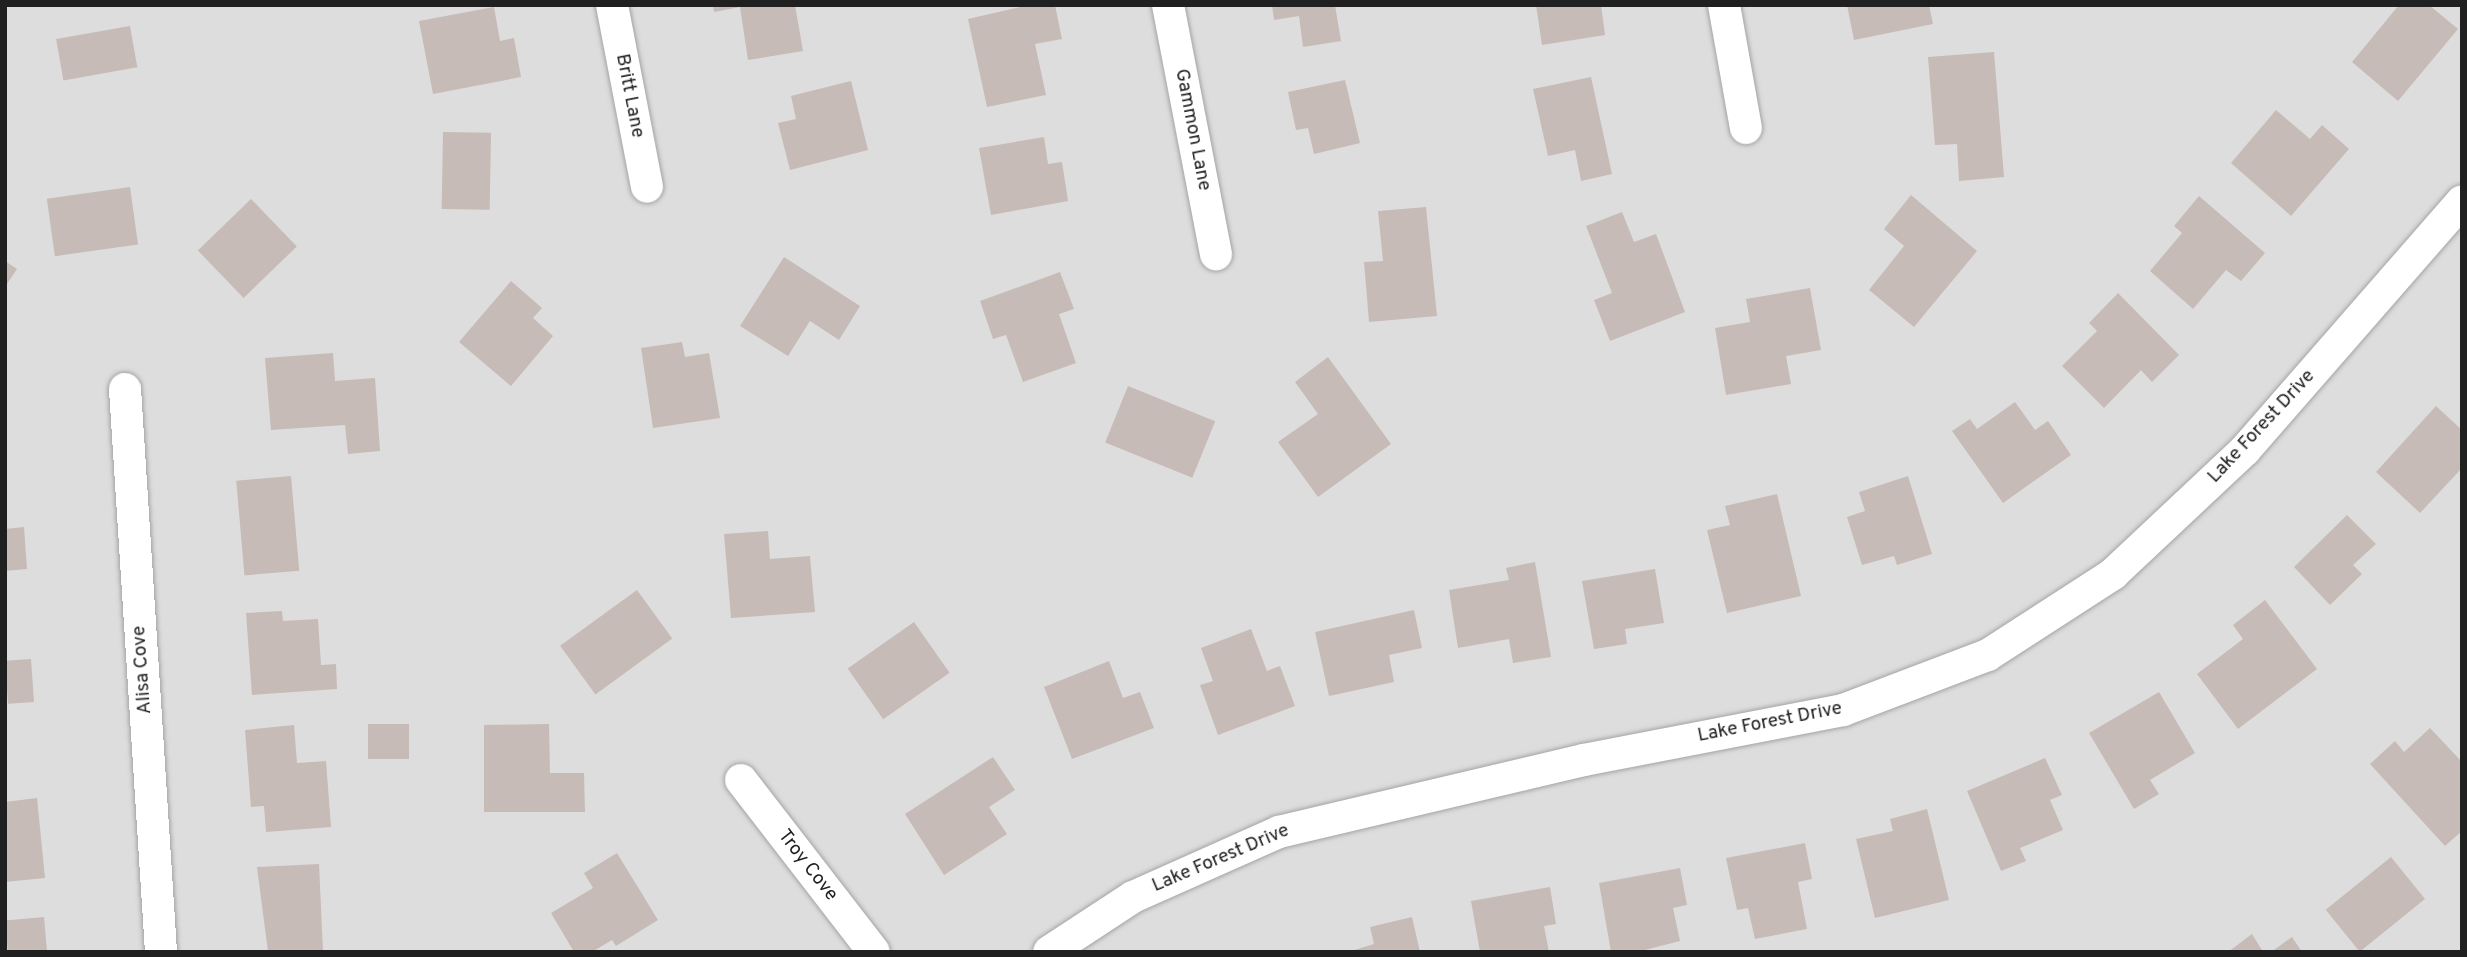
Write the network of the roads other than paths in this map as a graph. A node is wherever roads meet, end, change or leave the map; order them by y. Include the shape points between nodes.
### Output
1 (612, 5) edge
2 (1168, 5) edge
3 (1724, 5) edge
4 (1746, 128) dead end
5 (647, 187) dead end
6 (2462, 201) edge
7 (1216, 254) dead end
8 (125, 389) dead end
9 (741, 780) dead end
10 (161, 952) edge
11 (874, 952) edge
12 (1049, 952) edge

1 - 5 street, Britt Lane
2 - 7 street, Gammon Lane
3 - 4 street
6 - 12 street, Lake Forest Drive via 2245,450 2113,574 1988,655 1843,710 1584,760 1279,832 1133,897
8 - 10 street, Alisa Cove
9 - 11 street, Troy Cove

